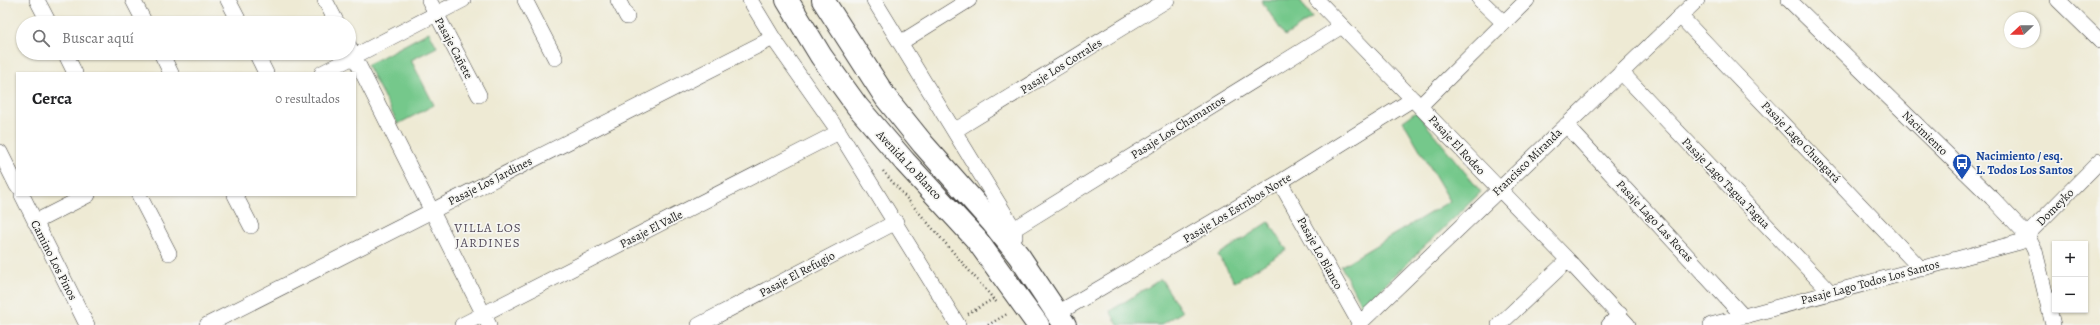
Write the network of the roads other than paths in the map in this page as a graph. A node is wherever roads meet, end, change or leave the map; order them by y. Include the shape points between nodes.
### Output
1 (37, 0) edge
2 (133, 0) edge
3 (228, 0) edge
4 (325, 0) edge
5 (429, 0) edge
6 (463, 0) edge
7 (525, 0) edge
8 (618, 0) edge
9 (750, 0) edge
10 (787, 0) edge
11 (822, 0) edge
12 (874, 0) edge
13 (969, 0) edge
14 (1167, 0) edge
15 (1317, 0) edge
16 (1480, 0) edge
17 (1527, 0) edge
18 (1697, 0) edge
19 (1789, 0) edge
20 (2058, 0) edge
21 (436, 14) junction
22 (45, 16) edge
23 (141, 16) edge
24 (236, 16) edge
25 (333, 16) edge
26 (1680, 16) junction
27 (627, 17) dead end
28 (1504, 23) junction
29 (1342, 26) junction
30 (773, 38) junction
31 (2100, 41) edge
32 (900, 43) junction
33 (356, 49) edge
34 (555, 58) dead end
35 (356, 59) edge
36 (68, 60) edge
37 (164, 60) edge
38 (260, 60) edge
39 (340, 60) edge
40 (74, 72) edge
41 (170, 72) edge
42 (266, 72) edge
43 (323, 72) edge
44 (1621, 72) junction
45 (479, 95) dead end
46 (1417, 103) junction
47 (1566, 125) junction
48 (839, 132) junction
49 (954, 132) junction
50 (0, 152) edge
51 (2098, 167) edge
52 (1280, 182) junction
53 (16, 184) edge
54 (1499, 190) junction
55 (22, 196) edge
56 (86, 196) edge
57 (140, 196) edge
58 (235, 196) edge
59 (433, 210) junction
60 (35, 222) junction
61 (896, 222) junction
62 (250, 226) dead end
63 (1014, 229) junction
64 (2026, 235) junction
65 (169, 253) dead end
66 (1019, 256) junction
67 (1568, 260) junction
68 (1921, 269) junction
69 (1831, 293) junction
70 (1743, 316) junction
71 (487, 319) edge
72 (1062, 319) edge
73 (1619, 321) edge
74 (714, 322) edge
75 (956, 323) edge
76 (1359, 324) edge
77 (87, 325) edge
78 (207, 325) edge
79 (462, 325) edge
80 (698, 325) edge
81 (1038, 325) edge
82 (1499, 325) edge
83 (1711, 325) edge
84 (2052, 325) edge

1 - 22 street
2 - 23 street
3 - 24 street
4 - 25 street
5 - 21 street, Pasaje Cañete
6 - 21 street
7 - 34 street
8 - 27 street
9 - 30 street
10 - 81 main road, Avenida Lo Blanco via 821,56 858,106 905,162 976,238
11 - 66 main road, Avenida Lo Blanco via 904,121
12 - 32 street, Avenida Lo Blanco
13 - 32 street
14 - 49 street, Pasaje Los Corrales
15 - 29 street, Pasaje El Rodeo
16 - 28 street
17 - 28 street, Pasaje Los Estribos Norte
18 - 26 street, Francisco Miranda
19 - 64 street, Nacimiento via 1992,198
20 - 31 street
21 - 33 street
21 - 45 street, Pasaje Cañete
26 - 44 street, Francisco Miranda
26 - 68 street, Pasaje Lago Chungará
28 - 46 street, Pasaje Los Estribos Norte
29 - 46 street, Pasaje El Rodeo
29 - 63 street, Pasaje Los Chamantos
30 - 48 street
30 - 59 street, Pasaje Los Jardines
32 - 49 street, Avenida Lo Blanco
35 - 59 street
36 - 40 street
37 - 41 street
38 - 42 street
39 - 43 street
44 - 47 street, Francisco Miranda
44 - 69 street, Pasaje Lago Tagua Tagua
46 - 52 street, Pasaje Los Estribos Norte
46 - 54 street, Pasaje El Rodeo
47 - 54 street, Francisco Miranda
47 - 70 street, Pasaje Lago Las Rocas
48 - 61 street
48 - 71 street, Pasaje El Valle
49 - 63 street, Avenida Lo Blanco
50 - 53 street
51 - 64 street, Domeyko
52 - 72 street, Pasaje Los Estribos Norte
52 - 76 street, Pasaje Lo Blanco
54 - 67 street, Pasaje El Rodeo
54 - 76 street, Francisco Miranda
55 - 60 street, Camino Los Pinos
56 - 60 street
57 - 65 street
58 - 62 street
59 - 71 street
59 - 78 street, Pasaje Los Jardines
60 - 77 street, Camino Los Pinos
61 - 74 street, Pasaje El Refugio
61 - 75 street
63 - 66 street, Avenida Lo Blanco
64 - 68 street, Pasaje Lago Todos Los Santos via 2020,242
64 - 84 street, Nacimiento via 2035,251
66 - 72 main road, Avenida Lo Blanco
67 - 73 street, Pasaje El Rodeo
67 - 82 street
68 - 69 street, Pasaje Lago Todos Los Santos
69 - 70 street, Pasaje Lago Todos Los Santos
70 - 83 street, Pasaje Lago Todos Los Santos
71 - 79 street, Pasaje El Valle
74 - 80 street, Pasaje El Refugio

